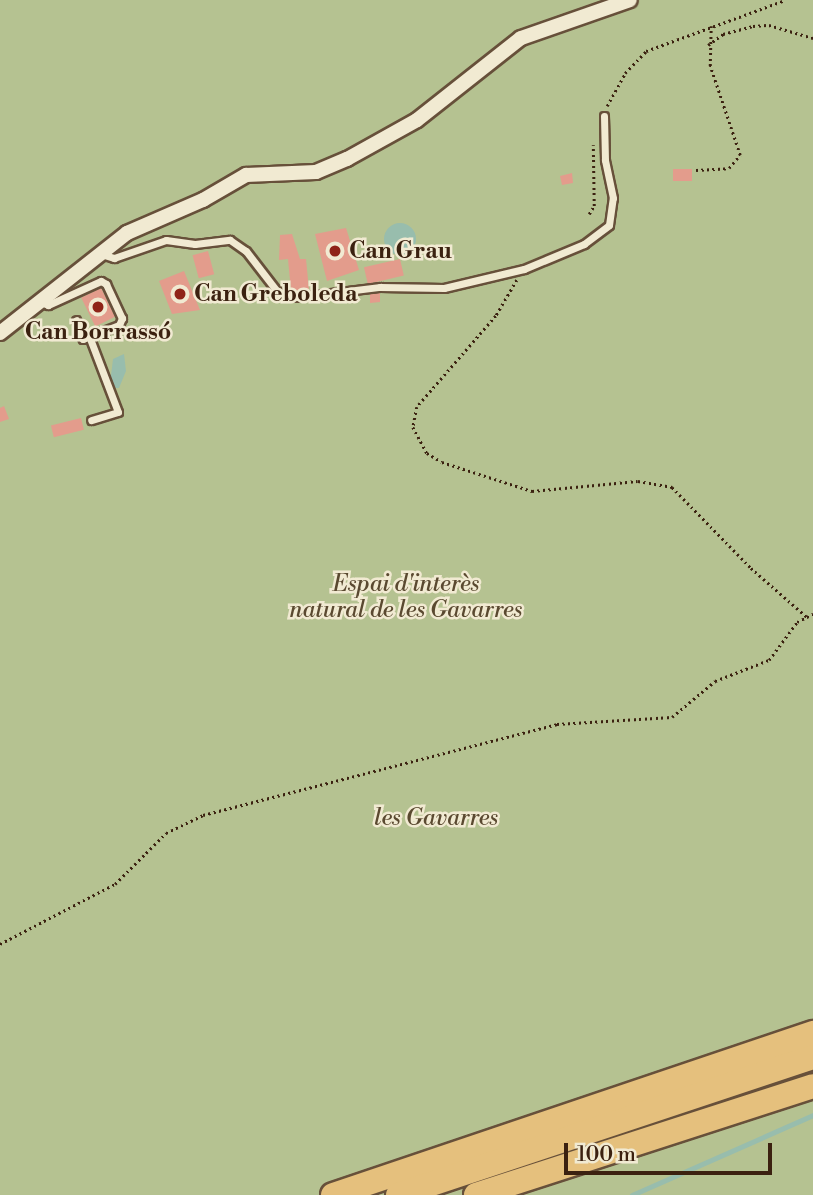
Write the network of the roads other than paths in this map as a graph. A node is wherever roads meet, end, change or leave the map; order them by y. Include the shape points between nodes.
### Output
1 (630, 0) edge
2 (604, 116) road end
3 (99, 252) junction
4 (38, 301) junction
5 (76, 320) dead end
6 (0, 333) edge
7 (89, 337) junction
8 (91, 420) dead end
9 (813, 1033) edge
10 (813, 1057) edge
11 (813, 1086) edge
12 (333, 1195) edge
13 (398, 1195) edge
14 (476, 1195) edge

1 - 3 street via 522,38 417,120 347,159 316,172 246,175 204,200 127,233
2 - 3 lane via 612,198 609,225 584,244 524,269 444,288 380,287 298,297 280,295 246,251 230,240 195,244 166,240 111,258
3 - 4 street
4 - 6 street
4 - 7 lane via 48,305 100,281 106,284 122,318 120,325
5 - 7 lane via 83,339
7 - 8 lane via 118,412
9 - 12 highway
10 - 13 highway
11 - 14 highway

